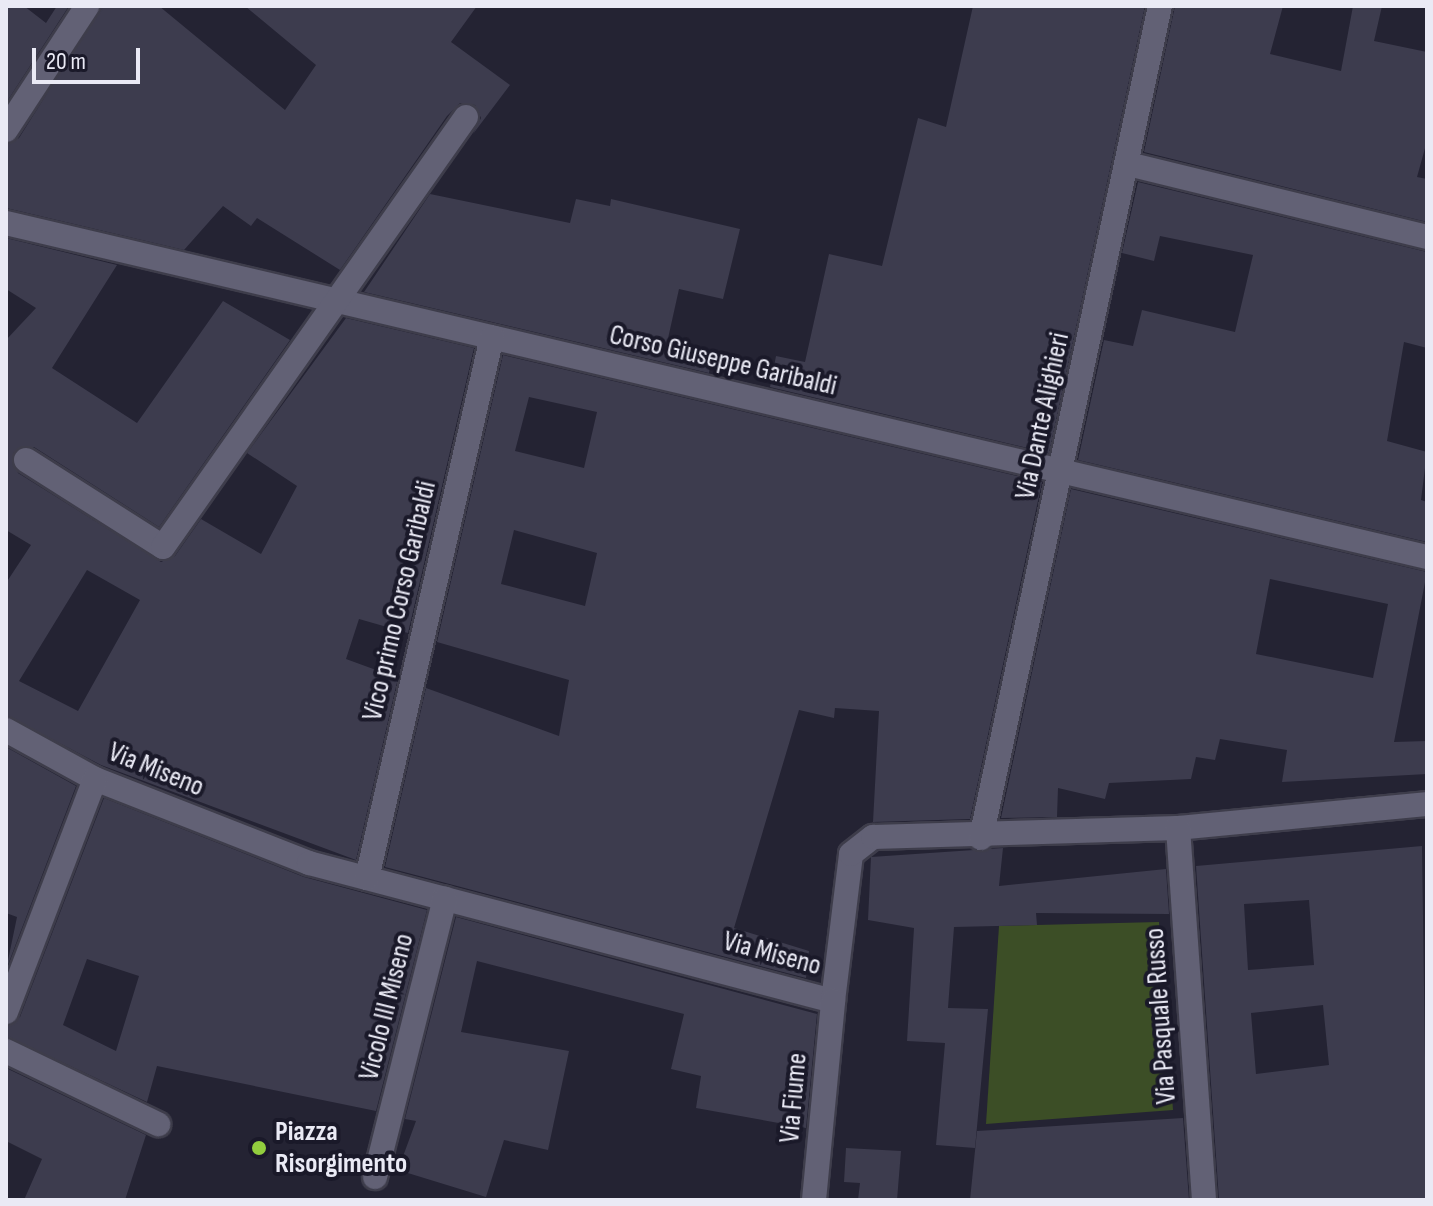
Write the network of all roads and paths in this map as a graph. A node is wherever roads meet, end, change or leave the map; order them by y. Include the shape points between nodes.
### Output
1 (87, 6) edge
2 (1160, 6) edge
3 (466, 117) dead end
4 (6, 130) edge
5 (1128, 164) junction
6 (6, 223) edge
7 (1427, 237) edge
8 (334, 299) junction
9 (492, 337) junction
10 (26, 460) dead end
11 (1061, 474) junction
12 (1427, 557) edge
13 (6, 730) edge
14 (95, 779) junction
15 (1427, 804) edge
16 (1178, 828) junction
17 (981, 838) junction
18 (367, 878) junction
19 (445, 899) junction
20 (833, 1001) junction
21 (6, 1012) edge
22 (6, 1051) edge
23 (158, 1124) dead end
24 (375, 1177) dead end
25 (814, 1200) edge
26 (1204, 1200) edge

1 - 4 street
2 - 5 street, Via Dante Alighieri
3 - 8 street
5 - 7 street
5 - 11 street, Via Dante Alighieri
6 - 8 street, Corso Giuseppe Garibaldi
8 - 9 street, Corso Giuseppe Garibaldi
8 - 10 street via 163,547
9 - 11 street, Corso Giuseppe Garibaldi
9 - 18 street, Vico primo Corso Garibaldi
11 - 12 street, Corso Giuseppe Garibaldi
11 - 17 street, Via Dante Alighieri
13 - 14 street, Via Miseno
14 - 18 street, Via Miseno via 309,863
14 - 21 street
15 - 16 street, Via Miseno
16 - 17 street, Via Miseno
16 - 26 street, Via Pasquale Russo
17 - 20 street, Via Miseno via 859,842 851,854
18 - 19 street, Via Miseno
19 - 20 street, Via Miseno
19 - 24 street, Vicolo III Miseno
20 - 25 street, Via Fiume
22 - 23 street

